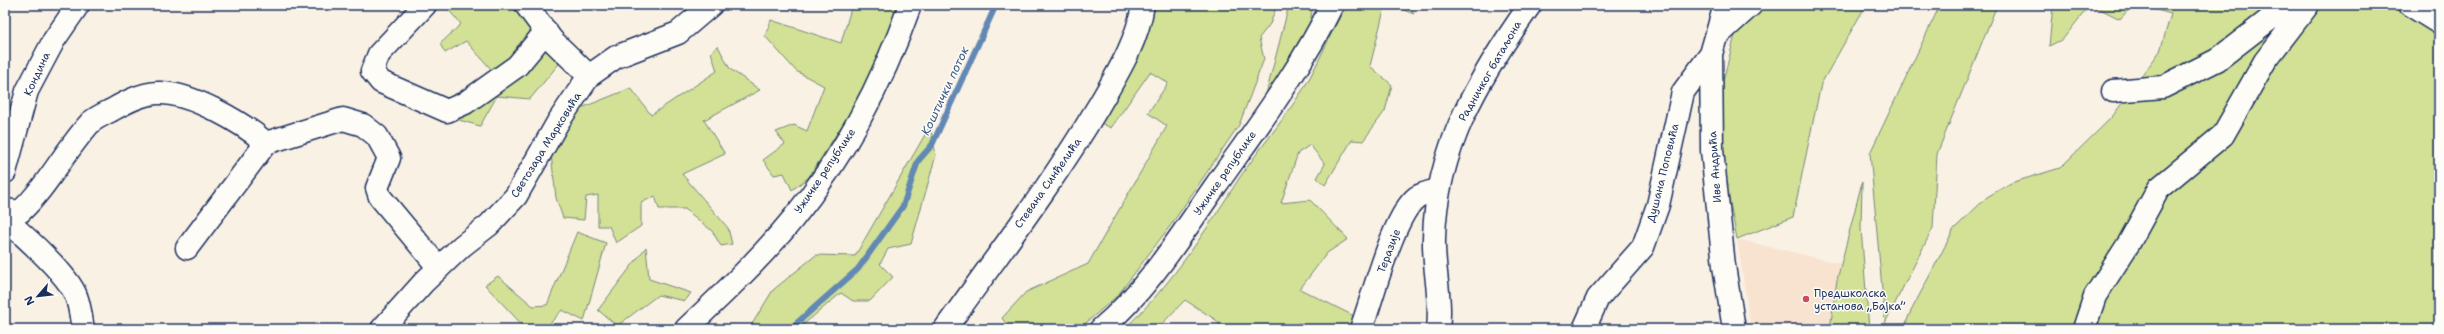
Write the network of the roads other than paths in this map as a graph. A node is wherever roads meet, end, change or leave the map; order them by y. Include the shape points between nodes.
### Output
1 (78, 5) edge
2 (425, 5) edge
3 (526, 5) edge
4 (711, 5) edge
5 (910, 5) edge
6 (1143, 5) edge
7 (1325, 5) edge
8 (1332, 5) edge
9 (1530, 5) edge
10 (1724, 5) edge
11 (1751, 5) edge
12 (2288, 5) edge
13 (2308, 5) edge
14 (2410, 5) edge
15 (2439, 23) edge
16 (1322, 27) junction
17 (546, 31) junction
18 (1714, 45) junction
19 (589, 76) junction
20 (2113, 91) dead end
21 (266, 143) junction
22 (5, 172) edge
23 (1438, 190) junction
24 (5, 210) edge
25 (5, 219) edge
26 (187, 248) dead end
27 (439, 268) junction
28 (83, 329) edge
29 (382, 329) edge
30 (686, 329) edge
31 (944, 329) edge
32 (1101, 329) edge
33 (1361, 329) edge
34 (1438, 329) edge
35 (1584, 329) edge
36 (1734, 329) edge
37 (2084, 329) edge

1 - 22 street, Кондина via 54,40 27,91
2 - 17 street via 379,54 372,71 381,82 447,111 465,103 517,66
3 - 17 street
4 - 19 street, Светозара Марковића via 678,33 616,57
5 - 30 street, Ужичке републике via 898,38 864,110 820,184 758,258
6 - 31 street, Стевана Синђелића via 1140,21 1126,58 1066,160
7 - 16 street
8 - 16 street, Ужичке републике
9 - 23 street, Радничког батаљона via 1465,111 1456,131
10 - 18 street, Иве Андрића
11 - 18 street, Душана Поповића
12 - 20 street via 2217,60 2163,87
13 - 37 street via 2265,61 2223,135 2159,188 2129,243 2095,296
14 - 15 street
16 - 32 street, Ужичке републике via 1278,98 1156,271
17 - 19 street
18 - 35 street, Душана Поповића via 1683,92 1658,205 1643,247 1598,298
18 - 36 street, Иве Андрића via 1712,150 1724,266
19 - 27 street, Светозара Марковића via 558,122 516,196 489,225
21 - 24 street via 250,129 203,105 158,93 137,97 92,121 36,197 20,212
21 - 26 street
21 - 27 street via 343,119 363,125 377,136 389,158 377,188 380,197
23 - 33 street, Теразије via 1416,198 1402,217
23 - 34 street, Радничког батаљона via 1434,238
25 - 28 street via 49,261 76,294
27 - 29 street, Светозара Марковића

